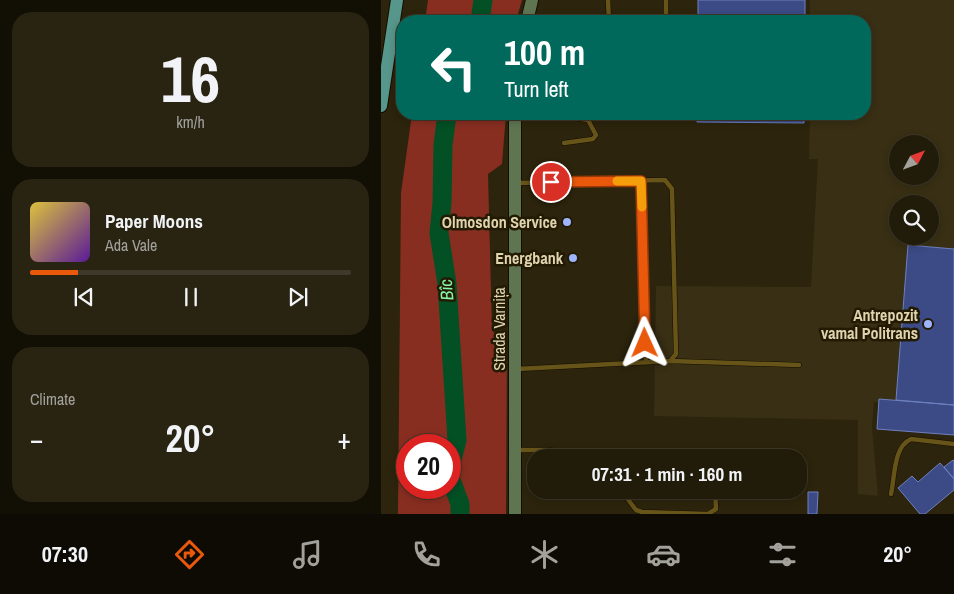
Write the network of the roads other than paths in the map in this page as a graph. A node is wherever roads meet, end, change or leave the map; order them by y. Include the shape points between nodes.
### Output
1 (397, 0) edge
2 (405, 0) edge
3 (531, 0) edge
4 (608, 0) edge
5 (666, 0) edge
6 (400, 15) edge
7 (528, 15) edge
8 (609, 15) edge
9 (666, 15) edge
10 (396, 25) edge
11 (386, 53) edge
12 (381, 106) edge
13 (515, 120) edge
14 (588, 120) edge
15 (564, 143) dead end
16 (641, 181) junction
17 (515, 183) junction
18 (646, 361) junction
19 (669, 361) junction
20 (799, 365) dead end
21 (515, 370) junction
22 (954, 444) edge
23 (515, 450) junction
24 (527, 450) edge
25 (891, 494) dead end
26 (628, 499) edge
27 (715, 499) edge
28 (515, 514) edge

1 - 11 main road
2 - 6 main road
3 - 7 street
4 - 8 lane
5 - 9 lane
10 - 11 main road
11 - 12 main road
13 - 17 street, Strada Varnița
14 - 15 lane via 596,135 593,139
16 - 17 lane
16 - 18 lane
16 - 19 lane via 665,180 672,189 676,354
17 - 21 street, Strada Varnița
18 - 19 lane
18 - 21 lane
19 - 20 lane
21 - 23 street, Strada Varnița
22 - 25 lane via 906,441 899,450
23 - 24 lane
23 - 28 street, Strada Varnița
26 - 27 lane via 636,510 642,512 709,514 716,509

